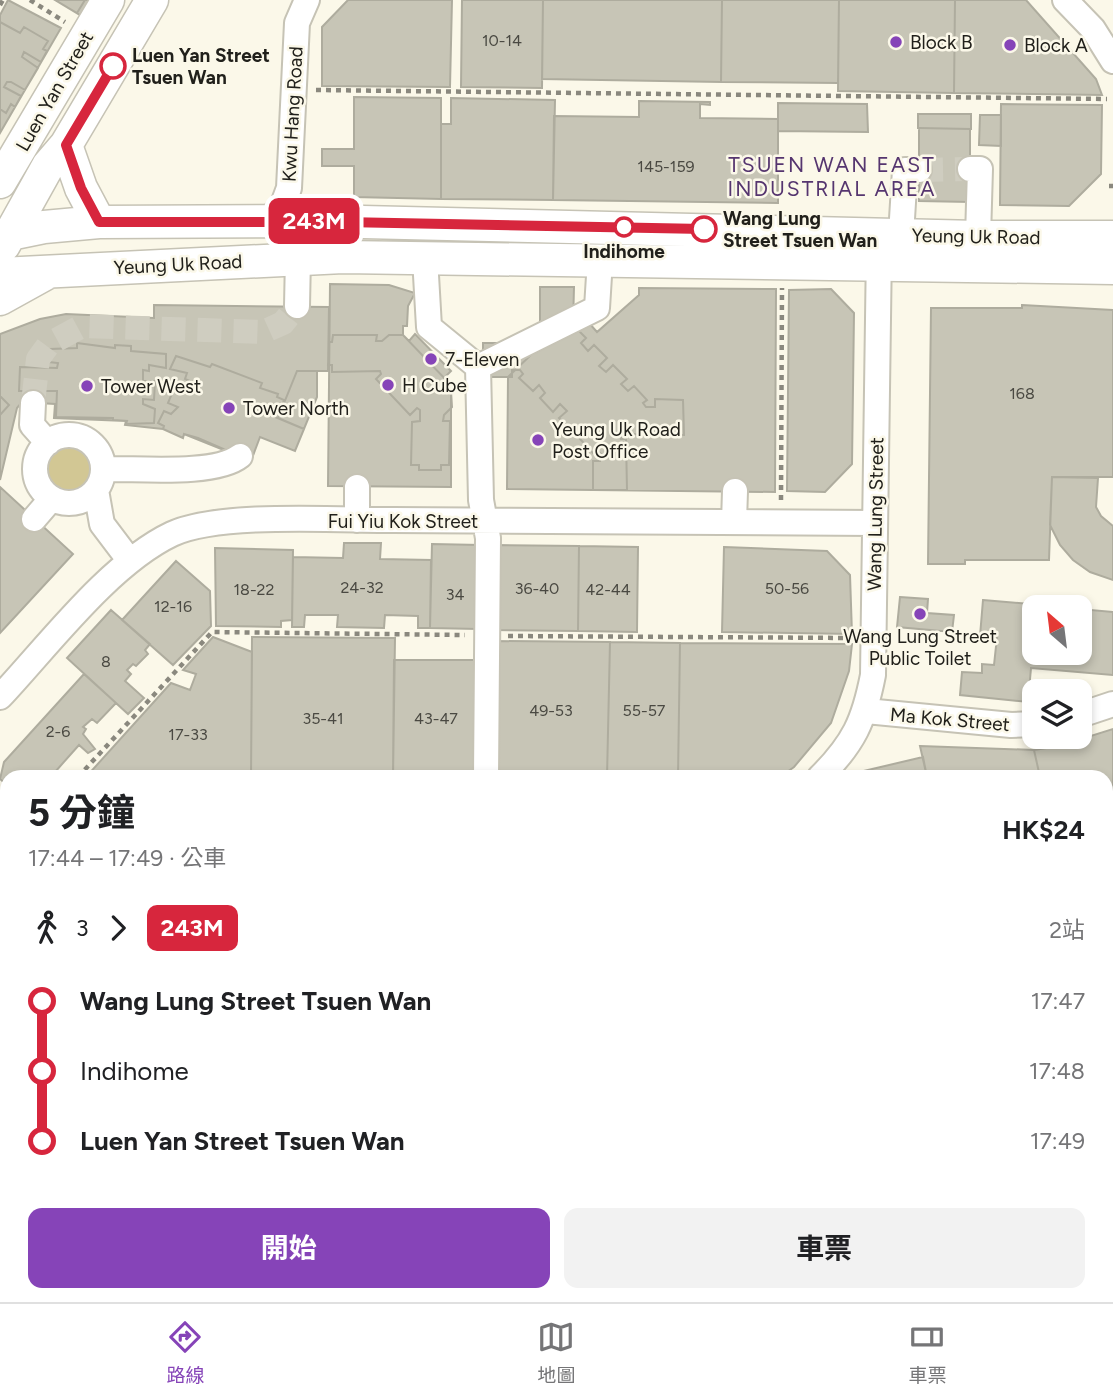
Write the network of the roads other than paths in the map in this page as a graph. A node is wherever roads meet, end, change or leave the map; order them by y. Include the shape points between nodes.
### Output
1 (108, 0) edge
2 (152, 0) edge
3 (307, 0) edge
4 (1065, 0) edge
5 (1113, 61) edge
6 (66, 145) junction
7 (970, 169) dead end
8 (919, 170) dead end
9 (0, 182) edge
10 (99, 222) junction
11 (265, 222) junction
12 (978, 237) junction
13 (1113, 237) edge
14 (3, 242) edge
15 (886, 245) junction
16 (298, 257) junction
17 (425, 258) junction
18 (600, 260) junction
19 (1113, 268) edge
20 (51, 271) junction
21 (0, 274) edge
22 (0, 299) edge
23 (297, 306) dead end
24 (478, 367) junction
25 (33, 402) tunnel mouth
26 (48, 443) junction
27 (240, 456) dead end
28 (99, 480) junction
29 (357, 486) dead end
30 (735, 491) dead end
31 (52, 498) junction
32 (34, 519) dead end
33 (357, 520) junction
34 (485, 521) junction
35 (734, 522) junction
36 (875, 523) junction
37 (130, 561) junction
38 (0, 697) edge
39 (1113, 704) edge
40 (866, 711) junction
41 (1092, 711) edge
42 (1022, 725) edge
43 (486, 770) edge
44 (827, 770) edge

1 - 9 main road, Luen Yan Street
2 - 6 main road, Luen Yan Street
3 - 11 street, Kwu Hang Road via 297,23 289,188 282,207
4 - 5 street via 1093,29
6 - 10 main road
6 - 14 main road, Luen Yan Street via 48,166
7 - 12 street via 980,169
8 - 15 street, Wang Lung Street via 905,170
10 - 11 main road, Yeung Uk Road
10 - 14 main road, Yeung Uk Road via 44,227
11 - 15 main road, Yeung Uk Road via 601,227
12 - 13 main road, Yeung Uk Road
12 - 15 main road, Yeung Uk Road
15 - 18 main road, Yeung Uk Road
15 - 19 main road, Yeung Uk Road
15 - 36 street, Wang Lung Street
16 - 17 main road, Yeung Uk Road
16 - 20 main road, Yeung Uk Road
16 - 23 street
17 - 18 main road, Yeung Uk Road
17 - 24 street via 429,327
18 - 24 street via 597,308
20 - 21 main road, Yeung Uk Road
20 - 22 main road
24 - 34 street
25 - 26 street via 32,425
26 - 28 street via 67,435 88,441 102,458
26 - 31 street via 40,451 35,472
27 - 28 street via 231,463 209,467
28 - 31 street via 80,501
28 - 37 street via 102,524
29 - 33 street
30 - 35 street
31 - 32 street
33 - 34 street, Fui Yiu Kok Street
33 - 37 street, Fui Yiu Kok Street via 221,522 175,533
34 - 35 street, Fui Yiu Kok Street
34 - 43 street
35 - 36 street, Fui Yiu Kok Street
36 - 40 street, Wang Lung Street via 873,675
37 - 38 street, Fui Yiu Kok Street
39 - 41 street
40 - 42 street, Ma Kok Street
40 - 44 street, Wang Lung Street via 846,750

